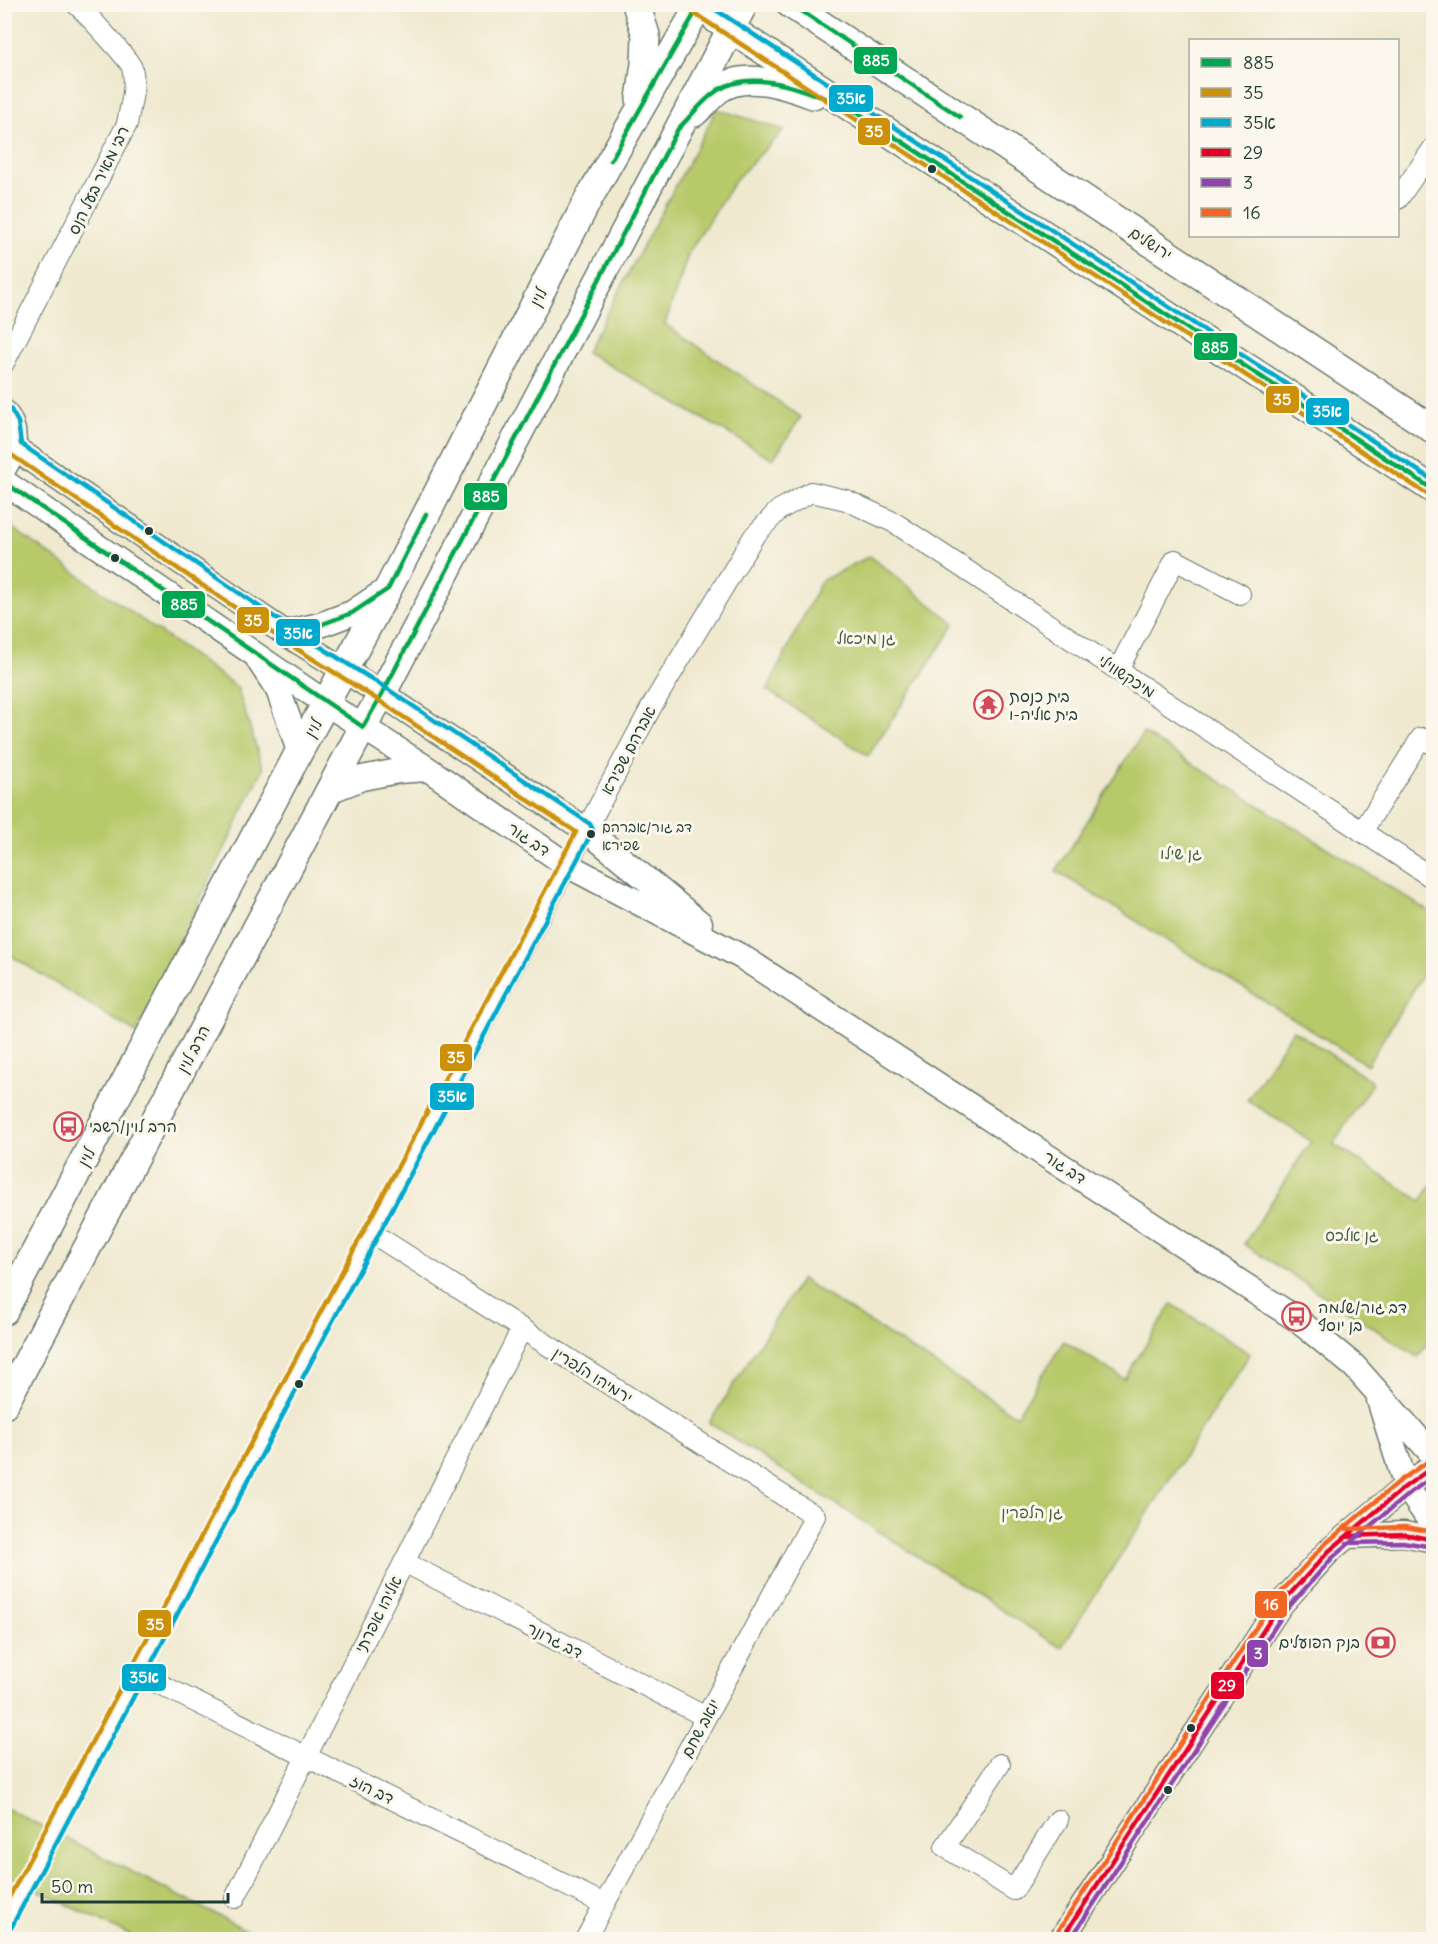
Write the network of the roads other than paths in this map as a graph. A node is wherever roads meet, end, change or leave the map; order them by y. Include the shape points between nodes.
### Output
1 (76, 4) edge
2 (636, 4) edge
3 (744, 4) edge
4 (790, 4) edge
5 (815, 4) edge
6 (697, 6) edge
7 (730, 29) junction
8 (868, 56) junction
9 (852, 109) junction
10 (638, 112) junction
11 (678, 129) junction
12 (1434, 147) edge
13 (1399, 198) edge
14 (4, 363) edge
15 (4, 412) edge
16 (1434, 430) edge
17 (9, 458) edge
18 (4, 482) edge
19 (1434, 490) edge
20 (811, 492) joint
21 (388, 589) junction
22 (1240, 594) dead end
23 (285, 633) junction
24 (253, 652) junction
25 (1118, 670) junction
26 (344, 671) junction
27 (382, 694) junction
28 (327, 704) junction
29 (363, 727) junction
30 (1434, 745) edge
31 (299, 752) junction
32 (428, 769) junction
33 (329, 791) junction
34 (586, 830) junction
35 (1362, 831) junction
36 (567, 865) junction
37 (1434, 879) edge
38 (742, 957) junction
39 (372, 1233) junction
40 (4, 1311) edge
41 (521, 1330) junction
42 (1377, 1392) junction
43 (4, 1405) edge
44 (1434, 1456) edge
45 (1434, 1466) edge
46 (1406, 1486) junction
47 (815, 1516) joint
48 (1434, 1527) edge
49 (1347, 1536) junction
50 (1434, 1540) edge
51 (404, 1562) junction
52 (139, 1674) junction
53 (706, 1717) junction
54 (306, 1756) junction
55 (1000, 1764) dead end
56 (1058, 1820) dead end
57 (235, 1898) dead end
58 (604, 1904) junction
59 (4, 1924) edge
60 (585, 1940) edge
61 (1061, 1940) edge

1 - 14 street, רבי מאיר בעל הנס via 132,66 133,89 127,123
2 - 10 main road via 646,35
3 - 7 main road, הרב לוין
4 - 8 main road
5 - 8 main road
6 - 7 main road
6 - 10 main road, לוין
7 - 9 main road
7 - 11 main road, הרב לוין
8 - 16 main road, ירושלים
9 - 11 main road via 780,84 753,80 719,89
9 - 19 main road
10 - 21 main road, לוין via 589,198
11 - 27 main road, הרב לוין
12 - 13 street
15 - 17 street via 14,432
17 - 23 street, דב גור
18 - 24 street, דב גור
20 - 25 street, מיכקשווילי via 846,500 895,523
20 - 34 street, אברהם שפירא via 779,510 754,536 653,704
21 - 23 street via 352,613
21 - 26 main road, לוין
22 - 25 street via 1175,560
23 - 26 street, דב גור
24 - 28 street, דב גור
24 - 31 street via 278,690
25 - 35 street, מיכקשווילי
26 - 27 street, דב גור
26 - 28 main road, לוין
27 - 29 main road, הרב לוין
27 - 34 street, דב גור
28 - 29 street, דב גור
28 - 31 main road, לוין
29 - 32 street, דב גור
29 - 33 main road, הרב לוין
30 - 35 street via 1421,738
31 - 40 main road, לוין
32 - 33 street via 362,778
32 - 36 street, דב גור
33 - 43 main road, הרב לוין
34 - 36 street, אברהם שפירא
34 - 38 street, דב גור
35 - 37 street, מיכקשווילי
36 - 38 street, דב גור
36 - 39 street, אברהם שפירא
38 - 42 street, דב גור via 1295,1318 1354,1366
39 - 41 street, ירמיהו הלפרין
39 - 52 street, אברהם שפירא
41 - 47 street, ירמיהו הלפרין
41 - 51 street, אליהו אפרתי
42 - 44 street, דב גור
42 - 46 street, דב גור
45 - 46 street
46 - 48 street, דב גור
46 - 49 street
47 - 53 street, יואב שחם
49 - 50 street via 1404,1534
49 - 61 street via 1280,1605
51 - 53 street, דב גרונר
51 - 54 street, אליהו אפרתי
52 - 54 street, דב הוז
52 - 59 street, אברהם שפירא
53 - 58 street, יואב שחם
54 - 57 street, אליהו אפרתי
54 - 58 street, דב הוז
55 - 56 street via 945,1847 1014,1890
58 - 60 street, יואב שחם

